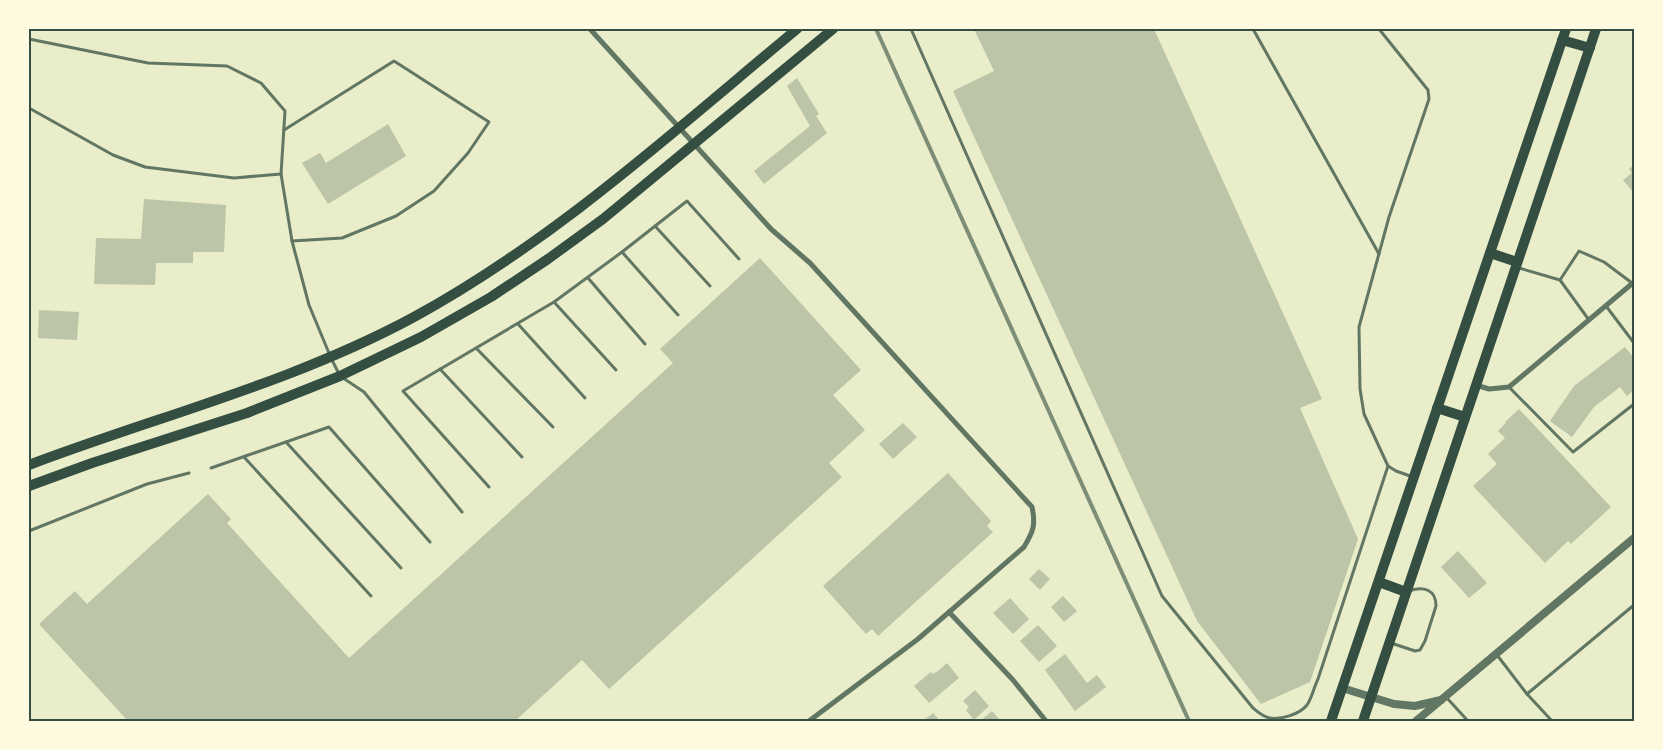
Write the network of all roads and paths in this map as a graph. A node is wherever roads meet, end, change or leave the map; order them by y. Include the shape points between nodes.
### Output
1 (590, 29) edge
2 (797, 29) edge
3 (833, 29) edge
4 (912, 29) edge
5 (1253, 29) edge
6 (1379, 29) edge
7 (1566, 29) edge
8 (1596, 29) edge
9 (29, 38) edge
10 (1562, 40) junction
11 (1590, 48) junction
12 (29, 108) edge
13 (679, 127) junction
14 (284, 131) junction
15 (693, 144) junction
16 (281, 174) junction
17 (655, 226) junction
18 (292, 241) junction
19 (622, 252) junction
20 (1379, 254) junction
21 (1490, 254) junction
22 (739, 259) dead end
23 (1516, 265) junction
24 (588, 278) junction
25 (1560, 280) junction
26 (1633, 283) edge
27 (710, 286) dead end
28 (554, 302) junction
29 (1606, 305) junction
30 (678, 315) dead end
31 (1589, 320) junction
32 (518, 324) junction
33 (1634, 343) edge
34 (645, 344) dead end
35 (476, 348) junction
36 (331, 358) junction
37 (440, 369) junction
38 (616, 370) dead end
39 (340, 376) junction
40 (1476, 385) junction
41 (1508, 387) junction
42 (585, 398) dead end
43 (1634, 404) edge
44 (1437, 408) junction
45 (1465, 416) junction
46 (553, 428) dead end
47 (286, 442) junction
48 (244, 457) junction
49 (522, 457) dead end
50 (29, 464) edge
51 (1388, 466) junction
52 (211, 468) dead end
53 (189, 473) dead end
54 (1413, 478) junction
55 (29, 486) edge
56 (489, 488) dead end
57 (462, 512) dead end
58 (29, 531) edge
59 (1634, 538) edge
60 (430, 542) dead end
61 (401, 568) dead end
62 (1379, 582) junction
63 (1406, 592) junction
64 (371, 596) dead end
65 (1634, 605) edge
66 (949, 612) junction
67 (1388, 642) junction
68 (1496, 654) junction
69 (1342, 688) junction
70 (1527, 694) junction
71 (1371, 697) junction
72 (1444, 698) junction
73 (809, 721) edge
74 (1046, 721) edge
75 (1331, 721) edge
76 (1362, 721) edge
77 (1416, 721) edge
78 (1468, 721) edge
79 (1552, 721) edge

1 - 13 street
2 - 13 main road
3 - 15 main road
4 - 51 lane via 1162,596 1262,715 1282,718 1306,706 1318,679
5 - 20 lane
6 - 20 lane via 1428,90 1429,99
7 - 10 main road
8 - 11 main road
9 - 14 lane via 148,63 227,66 261,83 285,110
10 - 11 main road
10 - 21 main road
11 - 23 main road
12 - 16 lane via 113,155 145,167 234,178
13 - 15 street
13 - 36 main road via 592,199 483,277 413,318
14 - 16 lane
14 - 18 lane via 394,61 489,122 468,153 434,191 396,216 342,238
15 - 39 main road via 603,219 500,291 421,337
15 - 66 street via 772,229 810,263 1032,507 1032,533 1024,547
16 - 18 lane
17 - 19 lane
17 - 22 lane via 687,201
17 - 27 lane
18 - 36 lane via 309,305
19 - 24 lane
19 - 30 lane
20 - 51 lane via 1359,327 1360,389 1364,414
21 - 23 main road
21 - 44 main road
23 - 25 lane
23 - 40 main road
24 - 28 lane
24 - 34 lane
25 - 26 lane via 1579,251 1604,262
25 - 31 lane
26 - 29 street
28 - 32 lane
28 - 38 lane
29 - 31 street
29 - 33 lane
31 - 41 street
32 - 35 lane
32 - 42 lane
35 - 37 lane
35 - 46 lane
36 - 39 lane
36 - 50 main road via 247,391
37 - 49 lane
37 - 56 lane via 403,391
39 - 55 main road via 247,413
39 - 57 lane via 364,392
40 - 41 street via 1489,389
40 - 45 main road
41 - 43 lane via 1573,452
44 - 45 main road
44 - 54 main road
45 - 63 main road
47 - 48 lane
47 - 60 lane via 329,427
47 - 61 lane
48 - 52 lane
48 - 64 lane
51 - 54 lane
53 - 58 lane via 147,484
54 - 62 main road
59 - 68 street
62 - 63 main road
62 - 69 main road
63 - 67 main road
63 - 67 lane via 1419,587 1434,594 1436,606 1425,642 1420,650 1414,651
65 - 70 lane
66 - 73 street
66 - 74 street via 1013,680
67 - 71 main road
68 - 70 lane
68 - 72 street
69 - 71 street
69 - 75 main road
70 - 79 lane
71 - 72 street via 1415,706
71 - 76 main road
72 - 77 street
72 - 78 lane

